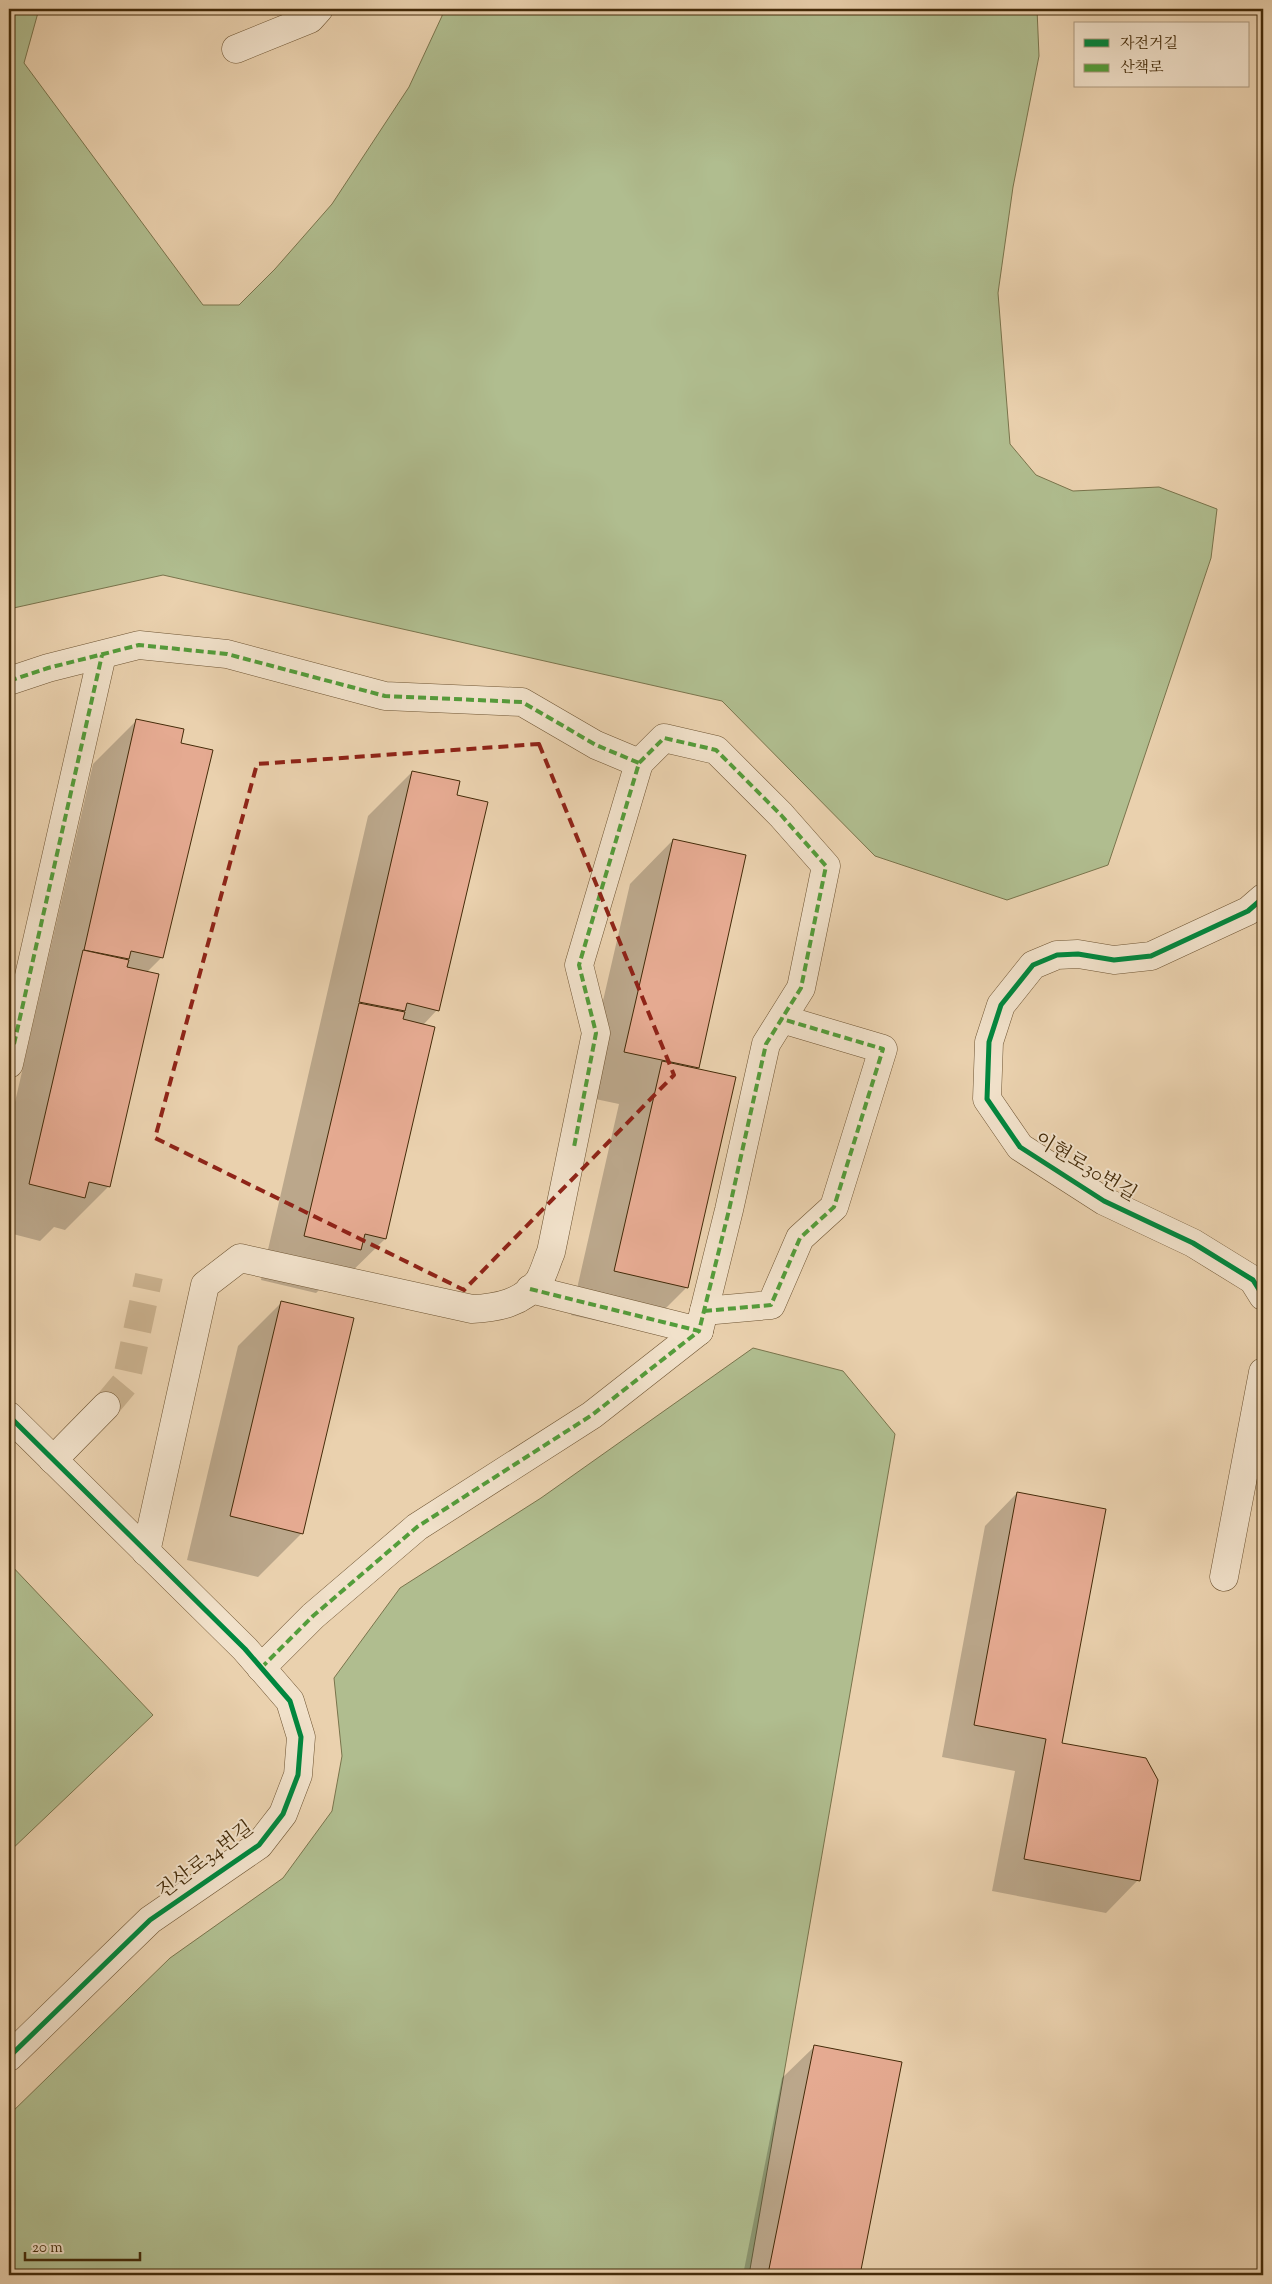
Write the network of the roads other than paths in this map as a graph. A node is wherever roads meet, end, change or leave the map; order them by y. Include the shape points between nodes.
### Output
1 (319, 9) edge
2 (236, 48) dead end
3 (102, 655) junction
4 (9, 681) edge
5 (639, 763) junction
6 (1263, 898) edge
7 (782, 1019) junction
8 (11, 1054) edge
9 (1260, 1282) edge
10 (530, 1289) junction
11 (701, 1321) junction
12 (1263, 1372) edge
13 (106, 1406) tunnel mouth
14 (9, 1416) edge
15 (53, 1460) junction
16 (146, 1552) junction
17 (1224, 1577) dead end
18 (253, 1658) junction
19 (9, 2057) edge

1 - 2 street via 310,19
3 - 4 street
3 - 5 street via 140,645 227,654 384,696 522,702 596,745
3 - 8 street
5 - 7 street via 664,738 716,750 826,866 801,988
5 - 10 street via 579,965 596,1033 551,1252 539,1281
6 - 9 street, 이현로30번길 via 1248,911 1151,956 1114,960 1057,954 1033,965 1001,1005 989,1042 987,1099 1020,1147 1104,1201 1193,1243
7 - 11 street via 766,1044
7 - 11 street via 883,1049 834,1207 800,1238 771,1305
10 - 11 street
10 - 16 street via 522,1297 498,1308 472,1309 240,1258 205,1285
11 - 18 street via 592,1415 417,1527 312,1616
12 - 17 street
13 - 15 street
14 - 15 street, 진산로34번길
15 - 16 street, 진산로34번길
16 - 18 street, 진산로34번길
18 - 19 street, 진산로34번길 via 290,1701 301,1737 298,1775 283,1814 259,1844 150,1920

